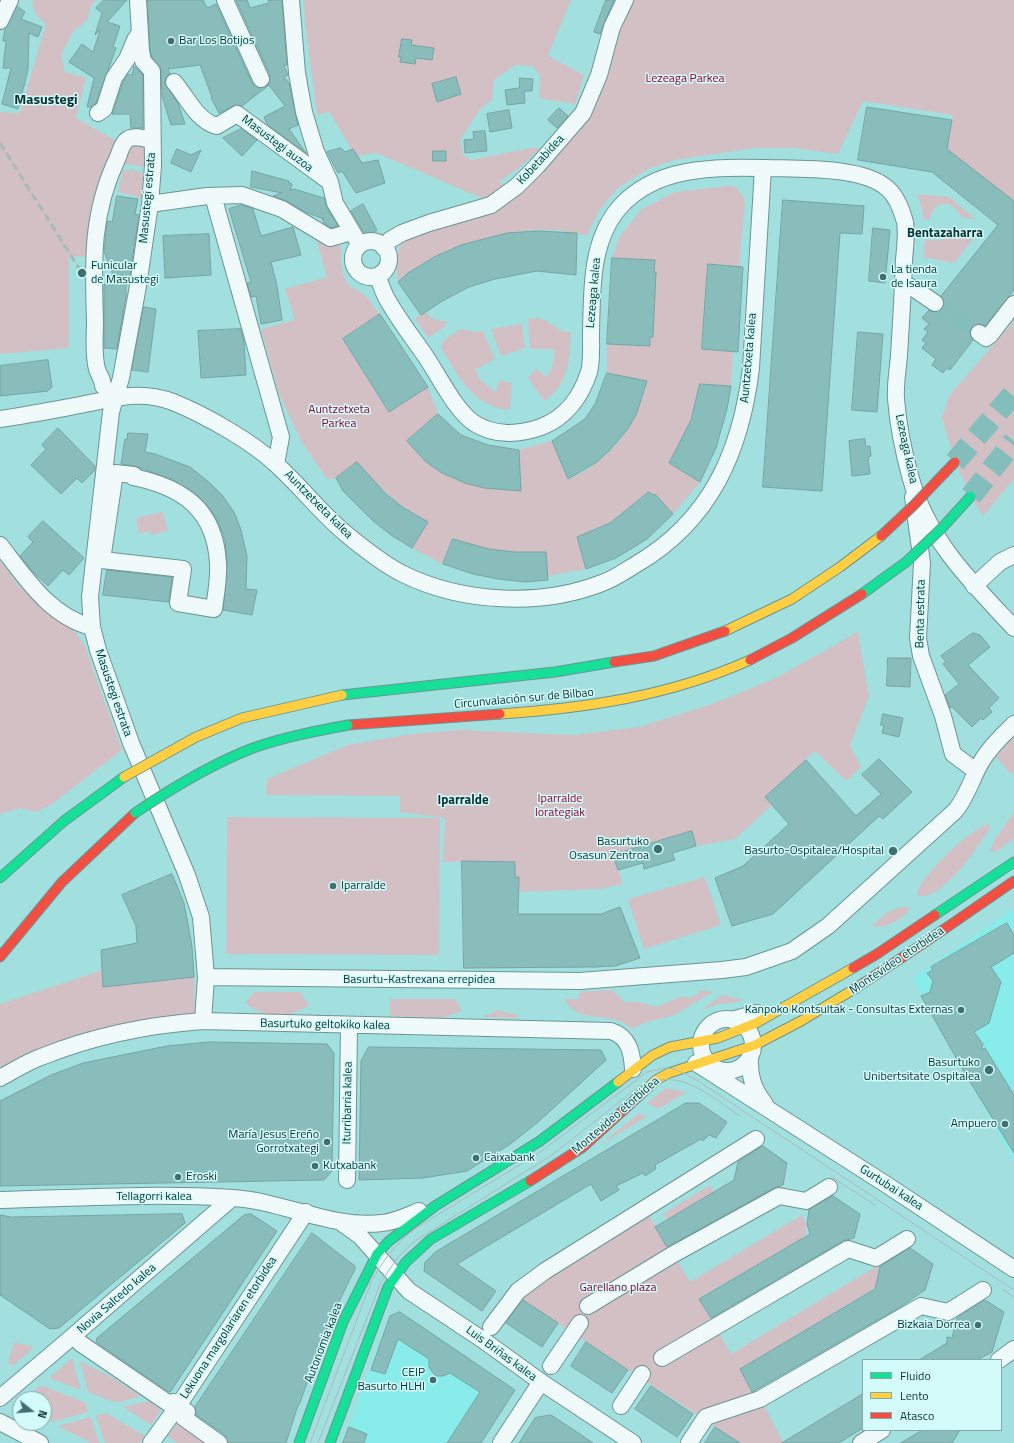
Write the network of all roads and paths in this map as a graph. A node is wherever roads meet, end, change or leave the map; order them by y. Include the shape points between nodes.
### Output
1 (10, 0) edge
2 (138, 0) edge
3 (225, 0) edge
4 (291, 0) edge
5 (625, 0) edge
6 (0, 21) edge
7 (140, 33) junction
8 (262, 79) dead end
9 (174, 82) dead end
10 (98, 113) dead end
11 (152, 140) junction
12 (763, 168) junction
13 (330, 182) junction
14 (215, 196) junction
15 (150, 204) junction
16 (351, 232) junction
17 (360, 245) junction
18 (384, 248) junction
19 (377, 276) junction
20 (904, 284) junction
21 (935, 303) tunnel mouth
22 (1014, 304) edge
23 (979, 333) dead end
24 (109, 391) junction
25 (0, 419) edge
26 (955, 462) tunnel mouth
27 (276, 464) junction
28 (120, 473) joint
29 (914, 489) junction
30 (971, 496) tunnel mouth
31 (0, 546) edge
32 (1014, 555) edge
33 (974, 586) junction
34 (92, 627) junction
35 (1014, 628) edge
36 (1014, 724) edge
37 (976, 771) junction
38 (1014, 862) edge
39 (0, 878) edge
40 (1014, 881) edge
41 (877, 954) junction
42 (0, 957) edge
43 (206, 977) junction
44 (732, 1020) junction
45 (203, 1021) junction
46 (348, 1026) junction
47 (746, 1028) junction
48 (702, 1041) junction
49 (751, 1052) junction
50 (705, 1064) junction
51 (633, 1069) junction
52 (0, 1078) edge
53 (768, 1109) junction
54 (756, 1139) dead end
55 (347, 1180) dead end
56 (829, 1187) dead end
57 (232, 1198) junction
58 (0, 1200) edge
59 (435, 1206) junction
60 (306, 1212) junction
61 (339, 1221) junction
62 (907, 1239) dead end
63 (377, 1254) junction
64 (1014, 1269) edge
65 (396, 1274) junction
66 (983, 1290) dead end
67 (588, 1306) dead end
68 (580, 1323) dead end
69 (491, 1327) dead end
70 (80, 1343) dead end
71 (1014, 1349) edge
72 (662, 1358) dead end
73 (1000, 1359) edge
74 (550, 1366) dead end
75 (642, 1374) dead end
76 (537, 1388) dead end
77 (0, 1398) edge
78 (178, 1406) junction
79 (621, 1406) dead end
80 (0, 1422) edge
81 (880, 1431) edge
82 (40, 1443) edge
83 (151, 1443) edge
84 (219, 1443) edge
85 (299, 1443) edge
86 (330, 1443) edge
87 (501, 1443) edge
88 (633, 1443) edge
89 (689, 1443) edge
90 (860, 1443) edge

1 - 6 street
2 - 7 street, Masustegi estrata
3 - 8 street
4 - 13 street via 304,112 316,152
5 - 18 street, Kobetabidea via 612,27 599,75 583,112 518,186 492,205 402,233 390,240
7 - 10 street via 114,78 104,109
7 - 11 street, Masustegi estrata via 143,61 152,71
9 - 13 street, Masustegi auzoa via 198,114 210,124 217,126 237,114
11 - 15 street, Masustegi estrata
11 - 24 street via 134,137 124,143 112,168 96,227 95,344 97,369
12 - 19 street, Lezeaga kalea via 682,172 650,184 620,208 605,229 597,253 590,369 580,393 566,411 549,424 531,431 502,433 486,429 465,416 388,301
12 - 20 street, Lezeaga kalea via 819,169 865,176 888,188 901,210 906,226
12 - 27 street, Auntzetxeta kalea via 751,368 738,437 725,469 708,496 684,526 651,556 604,583 572,592 517,599 471,596 412,578 374,555 343,532
13 - 16 street via 335,203
14 - 15 street
14 - 16 street via 242,195 276,207 330,238
14 - 27 street via 281,438
15 - 24 street, Masustegi estrata via 121,378
16 - 17 street
17 - 18 street via 374,242
17 - 19 street via 354,252 356,269 366,276
18 - 19 street via 388,264
20 - 21 street
20 - 29 street, Lezeaga kalea via 896,397
22 - 23 street via 990,335 986,338
24 - 25 street via 90,403
24 - 27 street, Auntzetxeta kalea via 173,402 212,421
24 - 34 street, Masustegi estrata via 90,597
26 - 39 main road, Circunvalación sur de Bilbao, bridge via 881,536 840,567 792,599 721,633 654,656 555,672 342,695 242,718 196,737 124,777 64,821
28 - 28 street via 157,482 178,491 193,503 203,516 212,530 217,546 219,564 214,609 178,603 183,569 102,560 115,473
29 - 33 street, Lezeaga kalea via 942,546
29 - 37 street, Benta estrata via 914,512 922,562 918,638 921,656 943,716 953,754
30 - 42 main road, Circunvalación sur de Bilbao, bridge via 906,562 841,610 762,655 728,670 666,691 570,709 348,725 307,733 242,753 176,787 135,813 62,882
31 - 34 street via 48,604 81,624
32 - 33 street via 1000,562
33 - 35 street, Lezeaga kalea
34 - 43 street, Masustegi estrata via 130,743 196,899 201,917
36 - 37 street via 991,748
37 - 43 street, Basurtu-Kastrexana errepidea via 962,803 955,811 828,926 798,946 746,967 567,981
38 - 41 main road, Montevideo etorbidea
40 - 49 main road, Montevideo etorbidea via 850,993
41 - 44 street, Montevideo etorbidea via 856,955 753,1016
41 - 47 main road, Montevideo etorbidea
43 - 45 street, Masustegi estrata
44 - 47 street
44 - 48 street, Montevideo etorbidea via 716,1022 706,1031
45 - 46 street, Basurtuko geltokiko kalea
45 - 52 street, Basurtuko geltokiko kalea via 145,1026 114,1033 40,1057
46 - 51 street, Basurtuko geltokiko kalea via 611,1031 619,1034 630,1047
46 - 55 street, Iturribarria kalea
47 - 48 main road, Montevideo etorbidea
47 - 49 street, Gurtubai kalea via 751,1037
48 - 50 street
48 - 51 main road, Montevideo etorbidea via 670,1047 652,1055
49 - 50 street via 743,1065 734,1070 723,1071
49 - 53 street, Gurtubai kalea via 749,1069 755,1091
50 - 53 street, Gurtubai kalea
50 - 65 main road, Montevideo etorbidea via 675,1069 656,1080 583,1147 432,1239
51 - 59 main road, Montevideo etorbidea via 540,1141
53 - 64 street, Gurtubai kalea
54 - 69 street via 545,1271 518,1291
56 - 67 street via 806,1201 779,1196 672,1255
57 - 58 street, Tellagorri kalea via 154,1196
57 - 60 street, Tellagorri kalea via 256,1199
57 - 77 street, Novia Salcedo kalea
59 - 61 street via 382,1223
59 - 63 main road, Montevideo etorbidea via 400,1231
60 - 61 street, Tellagorri kalea
60 - 78 street, Lekuona margolariaren etorbidea
61 - 63 street, Luis Briñas kalea via 360,1236
62 - 72 street via 876,1258 848,1249
63 - 65 street, Luis Briñas kalea
63 - 85 main road, Autonomia kalea via 341,1327
65 - 86 main road via 377,1314
65 - 88 street, Luis Briñas kalea via 409,1291
66 - 89 street via 948,1312 921,1306 760,1400 706,1417
68 - 74 street
70 - 78 street via 171,1405 173,1402
71 - 73 street
75 - 79 street
76 - 87 street
78 - 83 street, Lekuona margolariaren etorbidea
78 - 84 street via 187,1412 184,1418
80 - 82 street
81 - 90 street

